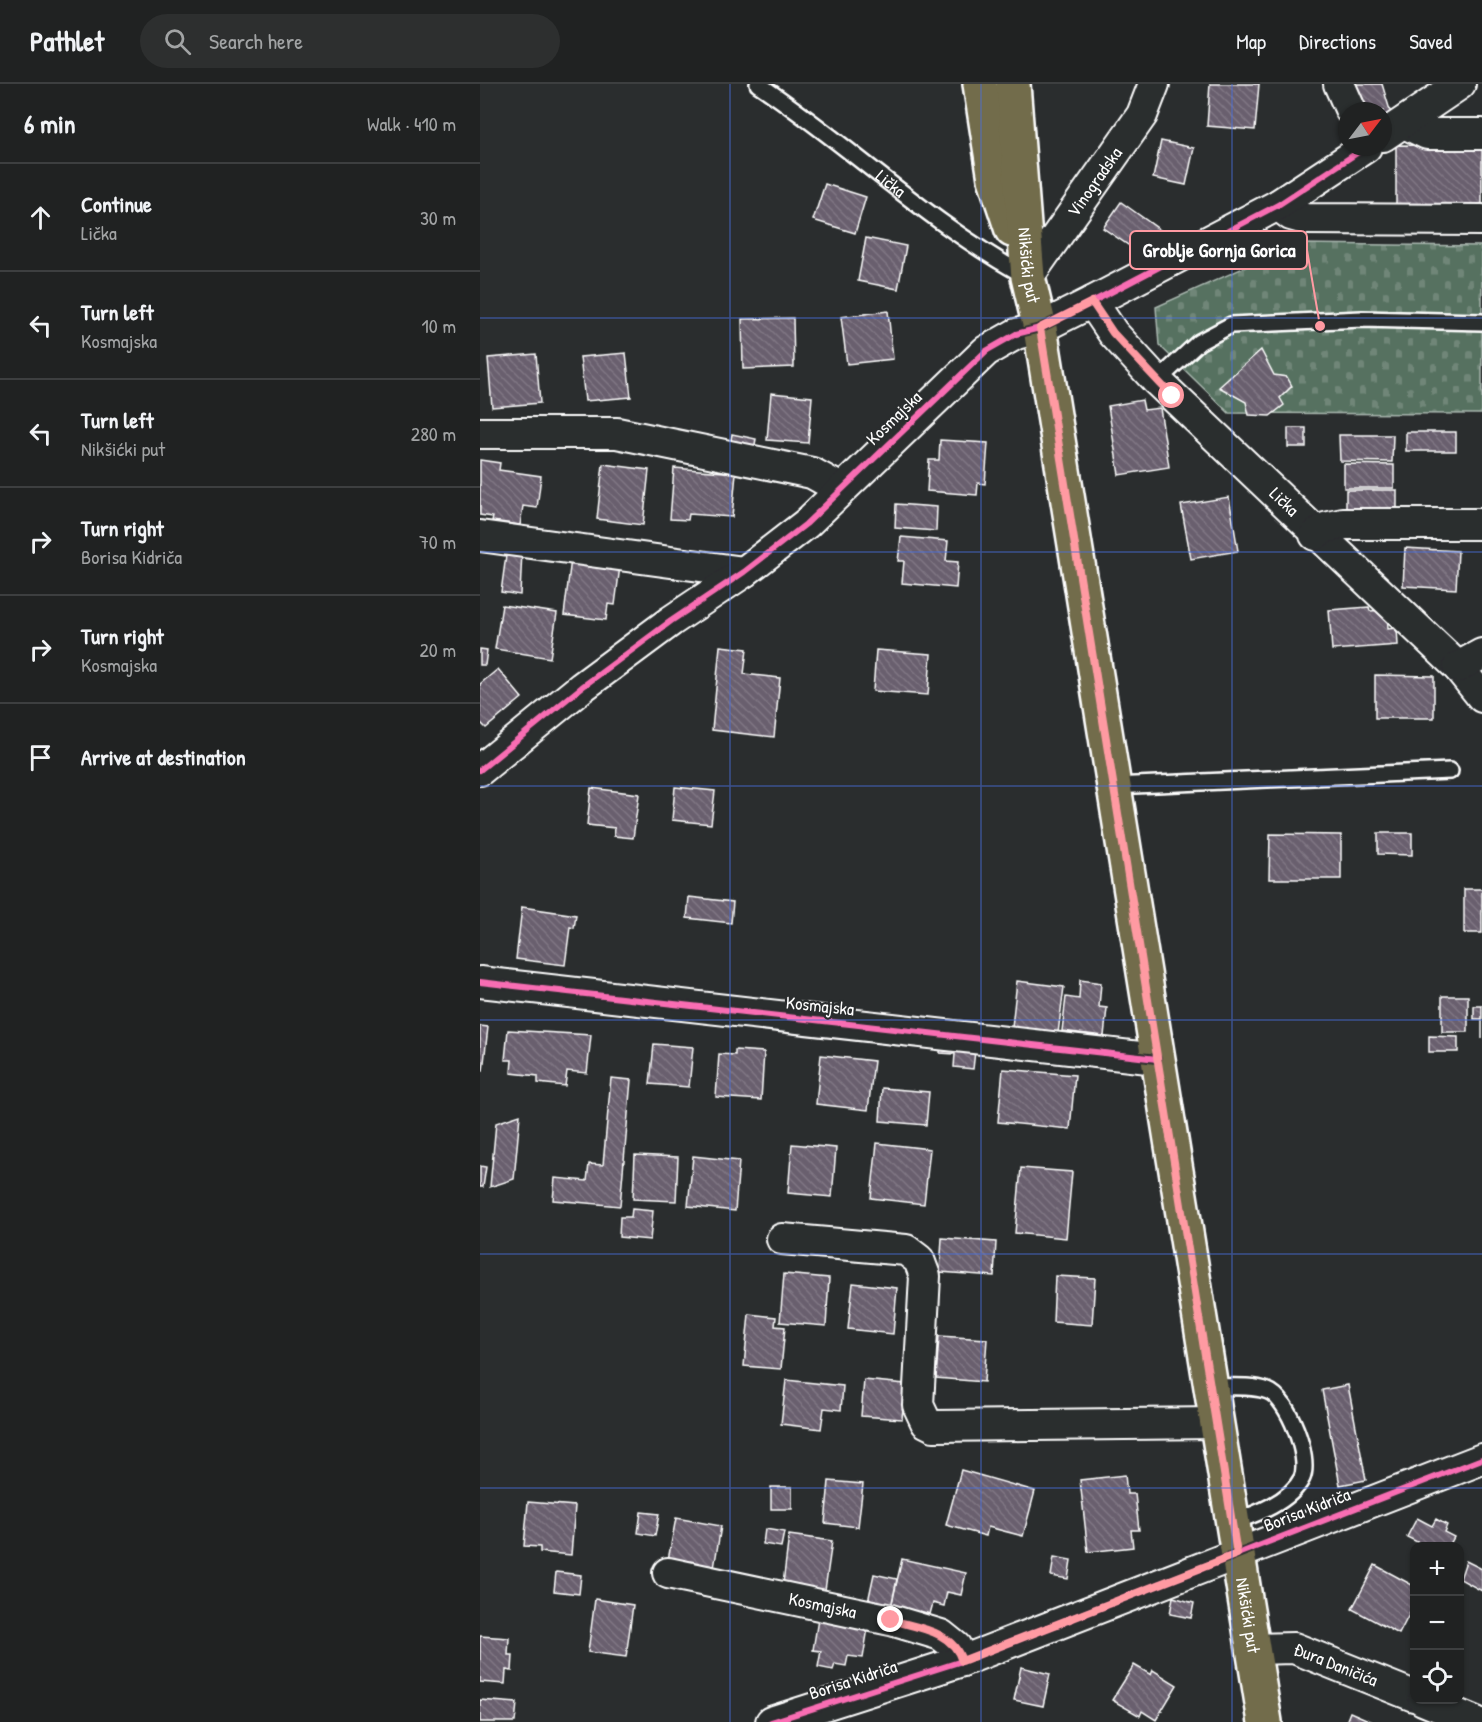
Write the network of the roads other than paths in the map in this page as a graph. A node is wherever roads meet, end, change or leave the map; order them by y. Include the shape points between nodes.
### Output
1 (758, 84) edge
2 (980, 84) edge
3 (1013, 84) edge
4 (1154, 84) edge
5 (1339, 84) edge
6 (1460, 84) edge
7 (1347, 102) edge
8 (1393, 129) edge
9 (1482, 134) edge
10 (1352, 156) edge
11 (1278, 205) junction
12 (1482, 220) edge
13 (1028, 277) junction
14 (1092, 302) junction
15 (1482, 322) edge
16 (1040, 328) junction
17 (1156, 381) junction
18 (480, 433) edge
19 (841, 489) junction
20 (1482, 524) edge
21 (1315, 535) junction
22 (480, 536) edge
23 (744, 572) junction
24 (1470, 661) edge
25 (1482, 697) edge
26 (480, 770) edge
27 (1450, 771) dead end
28 (1113, 786) junction
29 (480, 982) edge
30 (1157, 1059) junction
31 (782, 1239) dead end
32 (1212, 1387) junction
33 (1217, 1423) junction
34 (1482, 1459) edge
35 (1235, 1538) junction
36 (668, 1573) dead end
37 (1253, 1649) junction
38 (962, 1661) junction
39 (1410, 1694) edge
40 (1433, 1704) edge
41 (771, 1722) edge
42 (1265, 1722) edge
43 (1476, 1722) edge

1 - 13 lane, Lička via 987,254
2 - 13 main road via 995,179
3 - 13 main road, Nikšićki put
4 - 13 street, Vinogradska via 1142,114
5 - 7 street
6 - 8 street
8 - 9 street via 1426,134
10 - 11 street, Kosmajska
11 - 12 street via 1305,219
11 - 14 street, Kosmajska
13 - 16 main road, Nikšićki put
14 - 16 street, Kosmajska
14 - 17 street, Lička via 1113,333
15 - 17 lane via 1362,319 1231,325 1199,342
16 - 19 street, Kosmajska via 1016,334 986,351
16 - 28 main road, Nikšićki put
17 - 21 street, Lička
18 - 19 street via 618,433 812,473
19 - 23 street, Kosmajska via 806,524
20 - 21 street via 1343,524
21 - 24 street, Lička
22 - 23 street
23 - 26 street, Kosmajska via 582,687
24 - 25 street, Lička
27 - 28 lane
28 - 30 main road, Nikšićki put
29 - 30 street, Kosmajska
30 - 32 main road, Nikšićki put
31 - 33 street via 906,1250 919,1260 924,1276 918,1405 920,1414 934,1426
32 - 33 main road, Nikšićki put
32 - 35 lane via 1270,1391 1286,1407 1303,1450 1302,1477 1282,1500
33 - 35 main road, Nikšićki put
34 - 35 street, Borisa Kidriča
35 - 37 main road, Nikšićki put
35 - 38 street, Borisa Kidriča
36 - 38 street, Kosmajska via 891,1620 941,1635 956,1647
37 - 39 street, Đura Daničića via 1294,1648
37 - 42 main road, Nikšićki put
38 - 41 street, Borisa Kidriča
40 - 43 street

